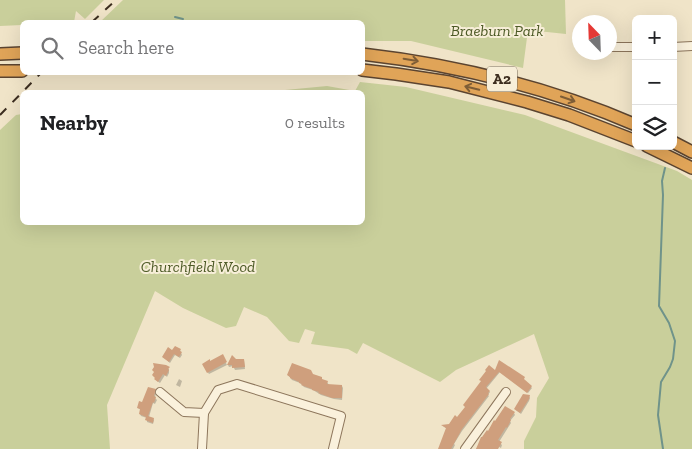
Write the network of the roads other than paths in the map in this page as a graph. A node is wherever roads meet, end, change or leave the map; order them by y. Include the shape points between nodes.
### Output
1 (692, 46) edge
2 (617, 47) edge
3 (632, 47) edge
4 (677, 47) edge
5 (20, 53) edge
6 (0, 54) edge
7 (365, 54) edge
8 (365, 70) edge
9 (0, 71) edge
10 (20, 71) edge
11 (632, 123) edge
12 (632, 139) edge
13 (677, 144) edge
14 (654, 150) edge
15 (692, 152) edge
16 (692, 168) edge
17 (160, 392) dead end
18 (506, 392) dead end
19 (204, 413) junction
20 (202, 449) edge
21 (334, 449) edge
22 (465, 449) edge

1 - 4 street
2 - 3 street
5 - 6 highway
7 -> 11 highway, A2 via 484,74 567,98
12 -> 8 highway, A2 via 569,115 449,82
9 - 10 highway
13 - 15 highway
14 - 16 highway
17 - 19 street via 184,412
18 - 22 street
19 - 20 street
19 - 21 street via 218,390 237,384 341,416

